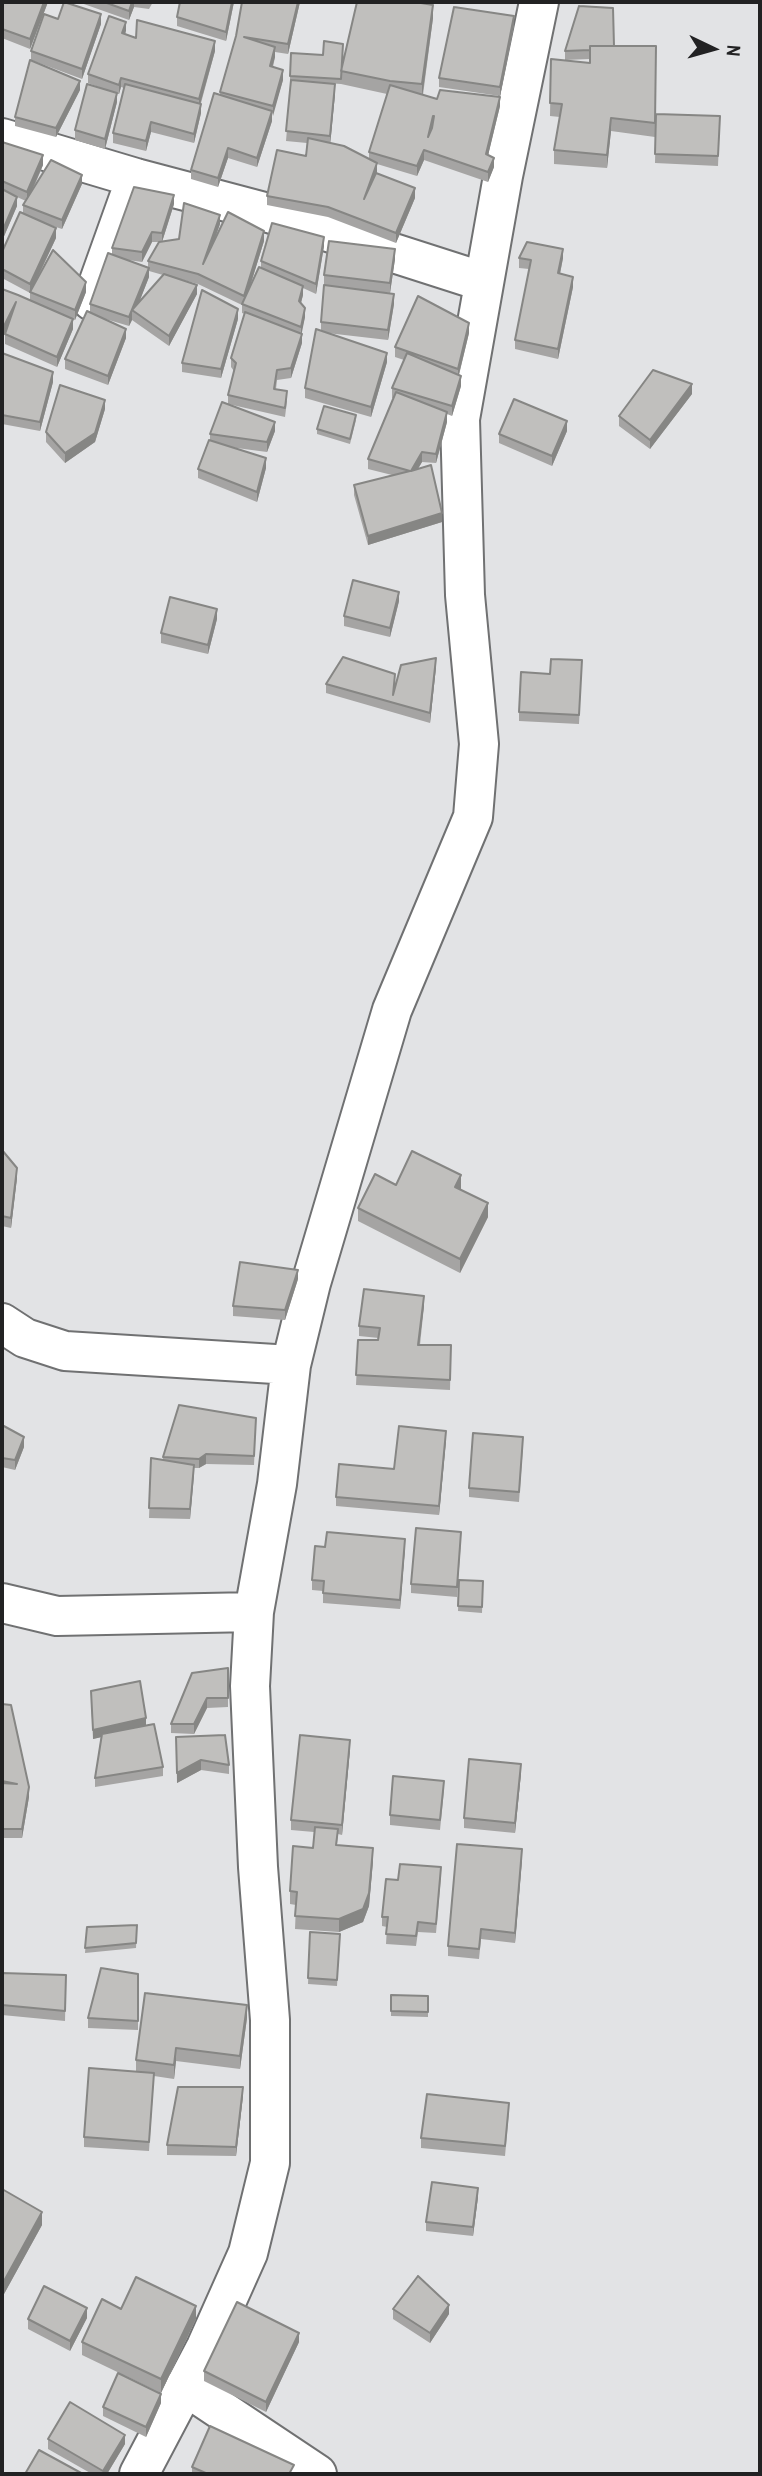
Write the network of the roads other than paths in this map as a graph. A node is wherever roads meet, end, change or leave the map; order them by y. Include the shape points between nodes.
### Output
1 (539, 2) edge
2 (2, 138) edge
3 (136, 178) junction
4 (484, 282) junction
5 (92, 301) edge
6 (2, 1322) edge
7 (291, 1364) junction
8 (2, 1603) edge
9 (254, 1612) junction
10 (185, 2386) junction
11 (139, 2474) edge
12 (317, 2474) edge

1 - 4 street
2 - 3 street
3 - 4 street via 272,214
3 - 5 street
4 - 7 street via 460,419 465,595 479,744 473,817 392,1010
6 - 7 street via 25,1338 65,1351
7 - 9 street via 277,1484
8 - 9 street via 57,1616
9 - 10 street via 250,1686 270,2021 270,2163 248,2253
10 - 11 street
10 - 12 street

